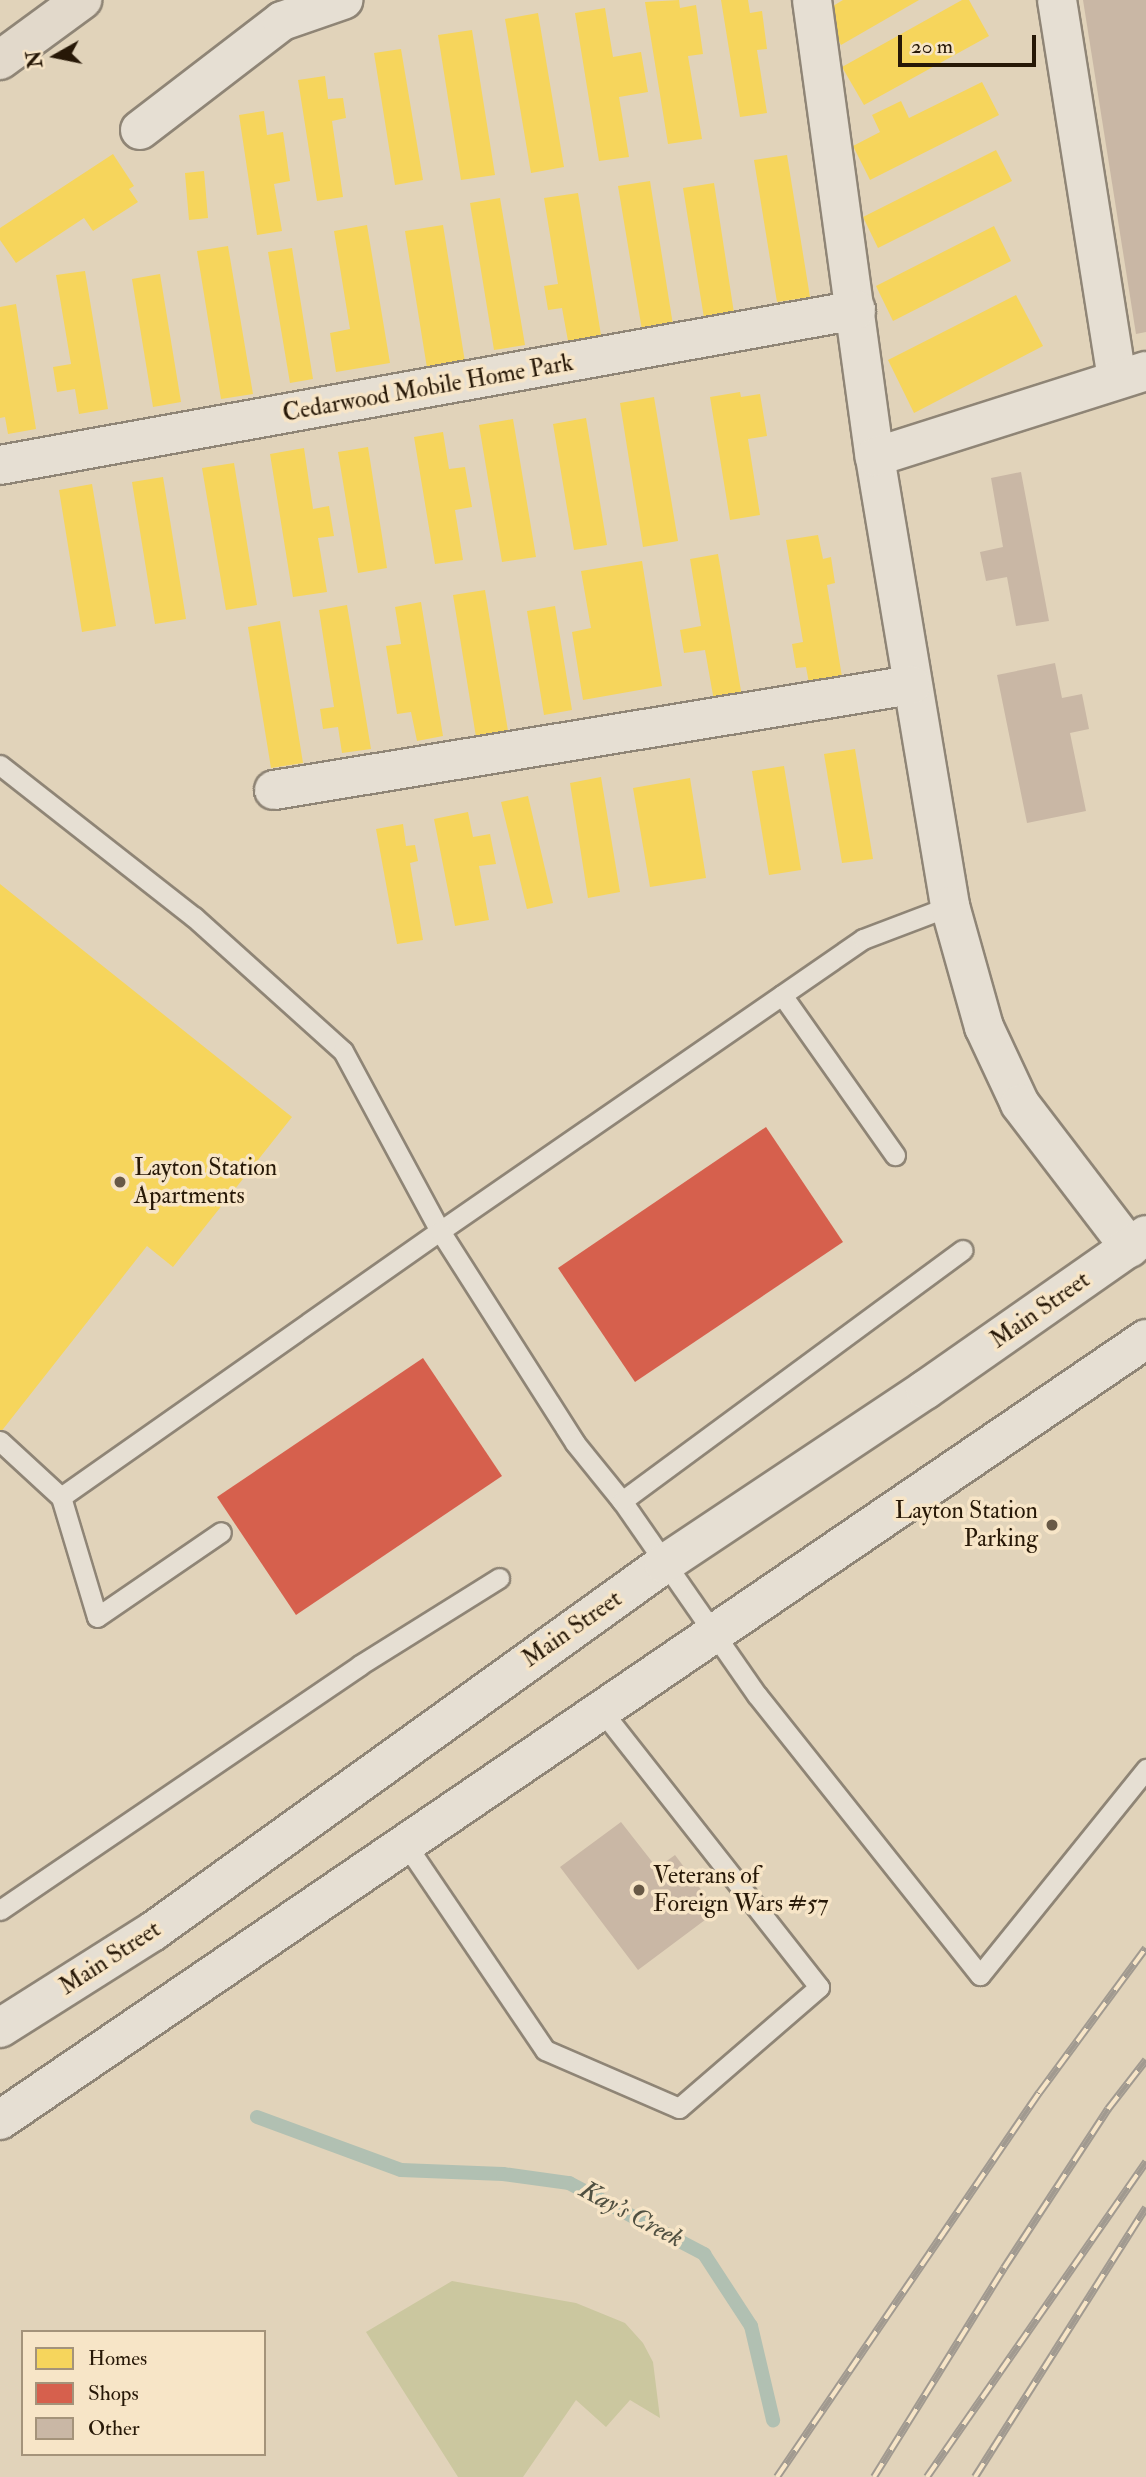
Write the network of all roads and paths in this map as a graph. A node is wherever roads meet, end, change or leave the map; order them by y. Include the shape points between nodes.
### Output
1 (82, 0) edge
2 (343, 0) edge
3 (812, 0) edge
4 (1057, 0) edge
5 (0, 60) edge
6 (139, 131) dead end
7 (856, 310) junction
8 (1131, 375) edge
9 (875, 457) junction
10 (0, 465) edge
11 (911, 685) junction
12 (0, 765) edge
13 (274, 790) dead end
14 (950, 906) junction
15 (782, 995) junction
16 (895, 1155) dead end
17 (440, 1231) junction
18 (1138, 1241) edge
19 (963, 1250) dead end
20 (1146, 1339) edge
21 (0, 1441) edge
22 (61, 1497) junction
23 (622, 1501) junction
24 (221, 1532) dead end
25 (664, 1564) junction
26 (499, 1578) dead end
27 (715, 1636) junction
28 (603, 1713) junction
29 (1146, 1769) edge
30 (407, 1846) junction
31 (2, 1905) edge
32 (0, 2028) edge
33 (0, 2120) edge

1 - 5 highway
2 - 6 street via 282,20
3 - 7 street
4 - 8 street
7 - 9 street
7 - 10 street, Cedarwood Mobile Home Park
8 - 9 street
9 - 11 street
11 - 13 street
11 - 14 street
12 - 17 lane via 194,917 343,1051
14 - 15 lane via 863,939
14 - 18 street via 984,1027 1020,1104
15 - 16 lane
15 - 17 lane
17 - 22 lane
17 - 23 lane via 575,1443
18 - 25 street, Main Street
19 - 23 lane
20 - 27 street
21 - 22 lane
22 - 24 lane via 97,1616
23 - 25 lane
25 - 27 lane
25 - 32 street, Main Street via 152,1932
26 - 31 lane via 360,1665
27 - 28 street
27 - 29 lane via 820,1777 980,1975
28 - 30 street
28 - 30 lane via 820,1987 679,2108 545,2050
30 - 33 street

